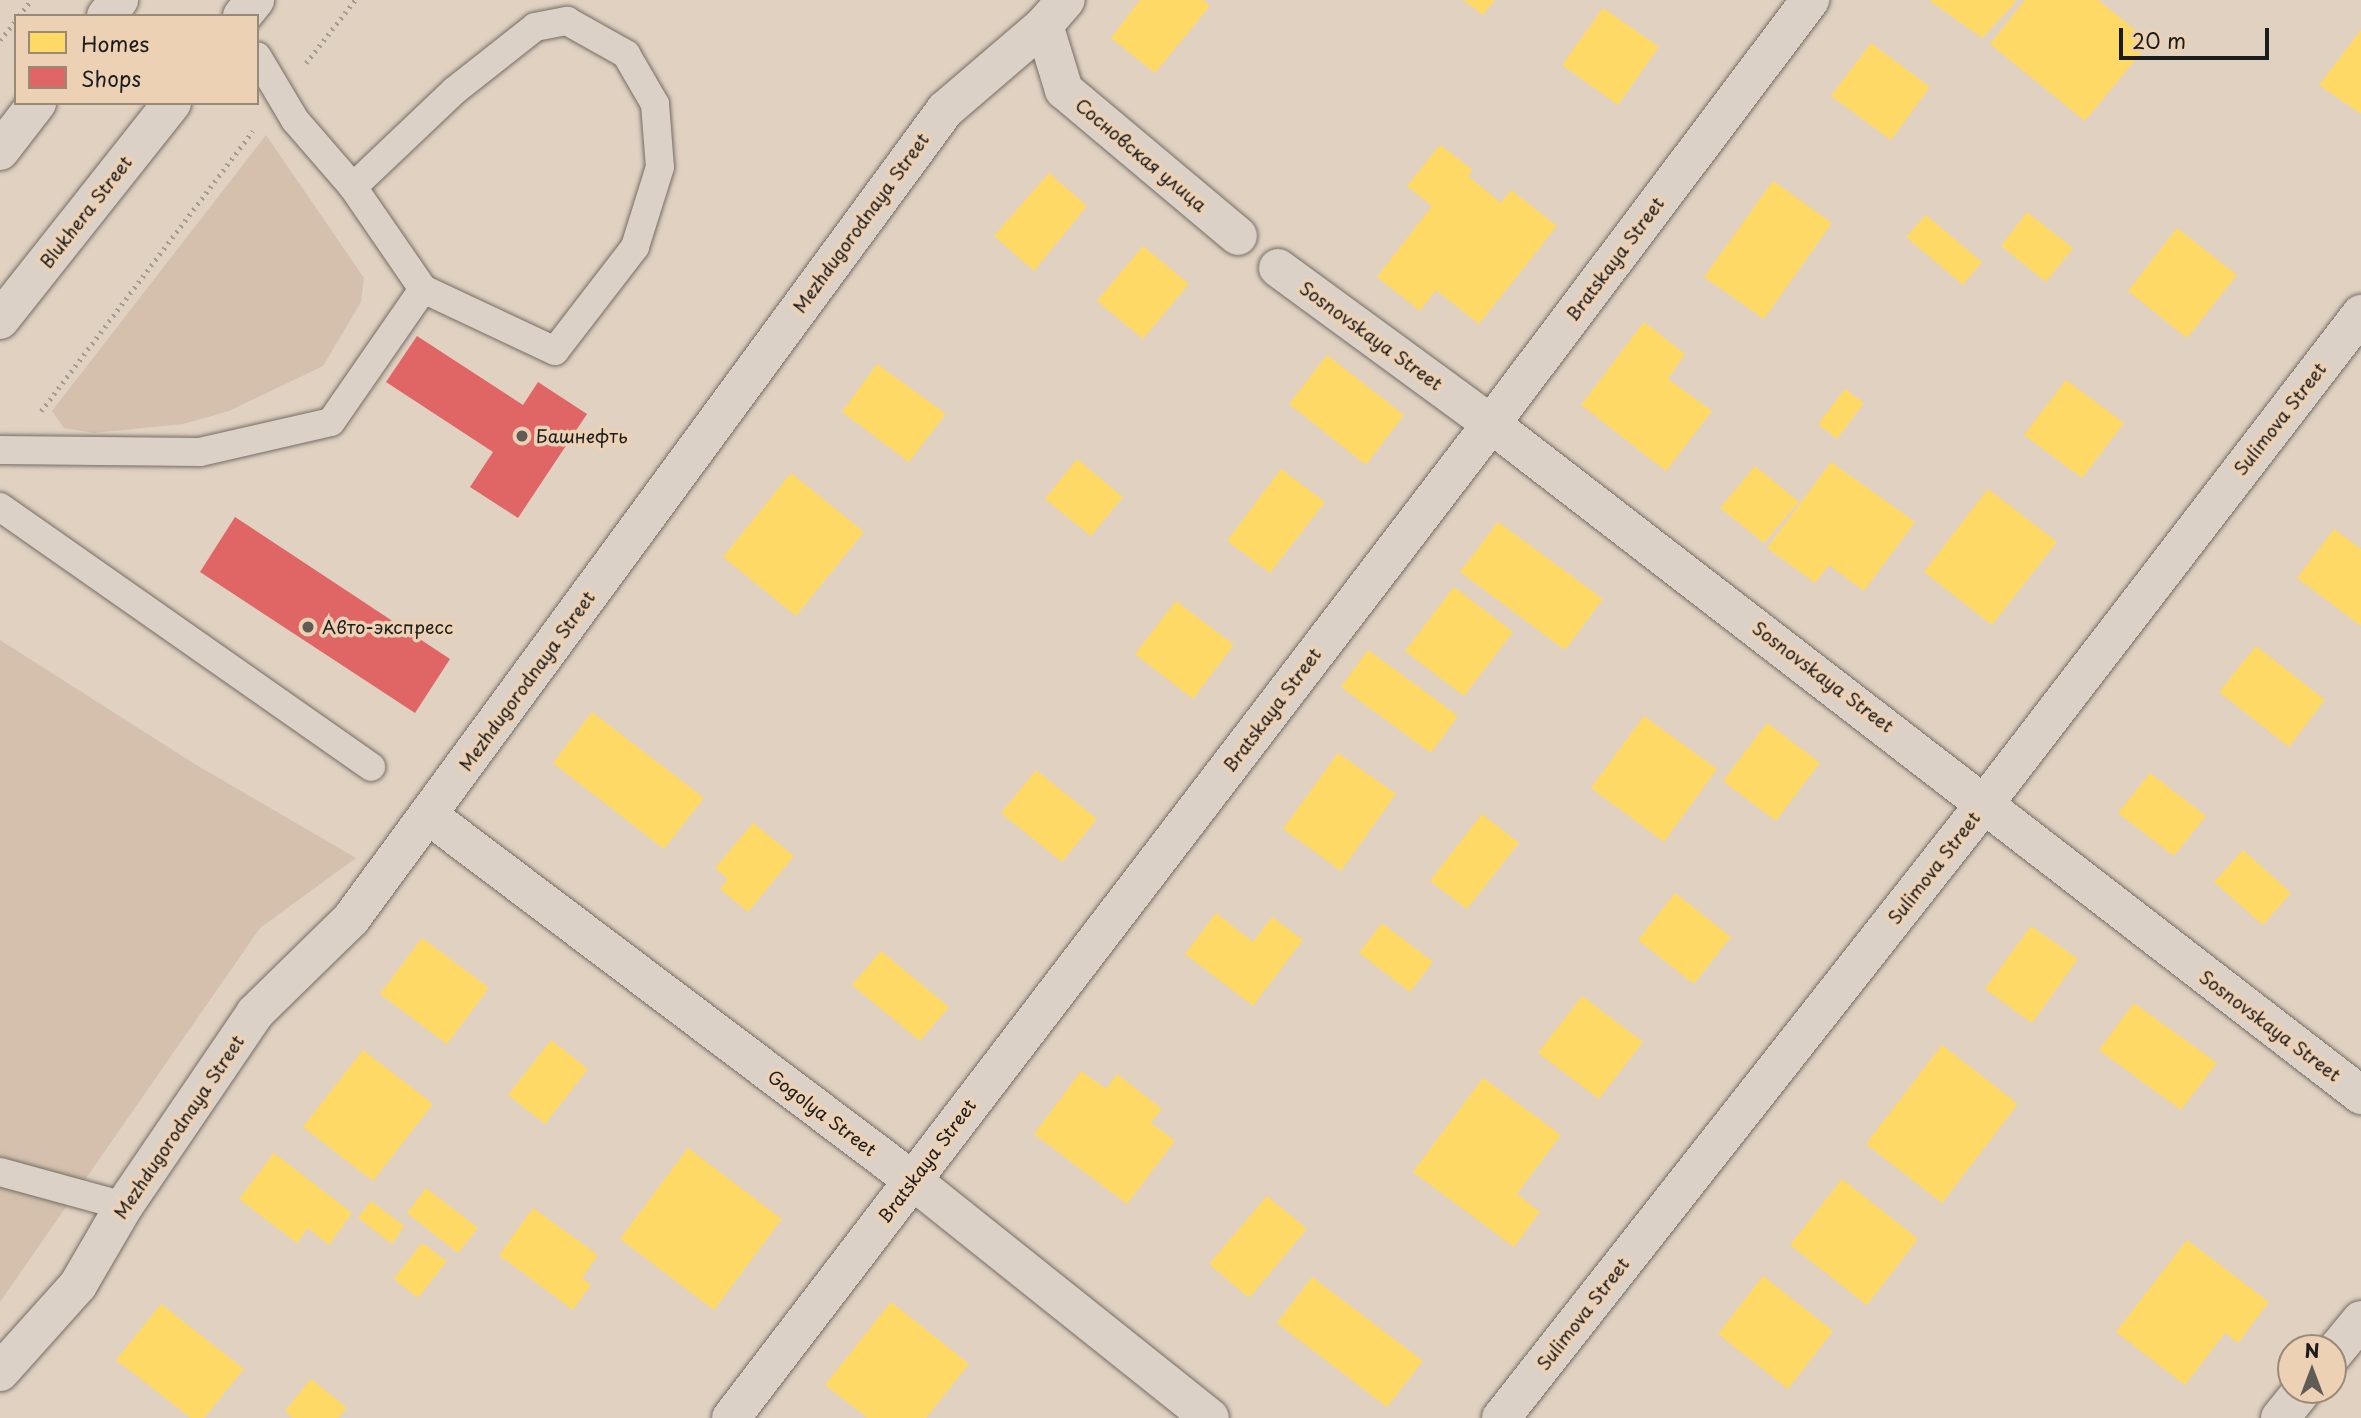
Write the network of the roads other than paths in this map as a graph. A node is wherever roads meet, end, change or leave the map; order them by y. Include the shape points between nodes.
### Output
1 (1810, 0) edge
2 (1055, 13) edge
3 (259, 59) edge
4 (35, 105) edge
5 (170, 105) edge
6 (0, 151) edge
7 (353, 187) junction
8 (1238, 236) dead end
9 (1278, 268) dead end
10 (423, 289) junction
11 (2361, 314) edge
12 (0, 320) edge
13 (1491, 424) junction
14 (6, 450) edge
15 (0, 507) edge
16 (371, 767) dead end
17 (1982, 807) junction
18 (428, 815) junction
19 (2361, 1095) edge
20 (0, 1172) edge
21 (912, 1180) junction
22 (124, 1206) junction
23 (2361, 1320) edge
24 (2347, 1337) edge
25 (0, 1372) edge
26 (2292, 1404) edge
27 (731, 1418) edge
28 (1210, 1418) edge
29 (1501, 1418) edge
30 (2280, 1418) edge

1 - 13 street, Bratskaya Street
2 - 8 street, Сосновская улица via 1064,90
2 - 18 street, Mezhdugorodnaya Street via 945,110
3 - 7 lane via 295,120
4 - 6 street
5 - 12 street, Blukhera Street
7 - 10 lane
7 - 10 lane via 454,91 535,27 567,21 626,54 655,104 660,167 635,247 555,351
9 - 13 street, Sosnovskaya Street
10 - 14 lane via 331,422 200,452
11 - 17 street, Sulimova Street
13 - 17 street, Sosnovskaya Street via 1934,762
13 - 21 street, Bratskaya Street
15 - 16 lane
17 - 19 street, Sosnovskaya Street
17 - 29 street, Sulimova Street
18 - 21 street, Gogolya Street
18 - 22 street, Mezhdugorodnaya Street via 351,919 255,1013
20 - 22 lane
21 - 27 street, Bratskaya Street
21 - 28 street, Gogolya Street
22 - 25 street, Mezhdugorodnaya Street via 78,1284
23 - 24 street
26 - 30 street

